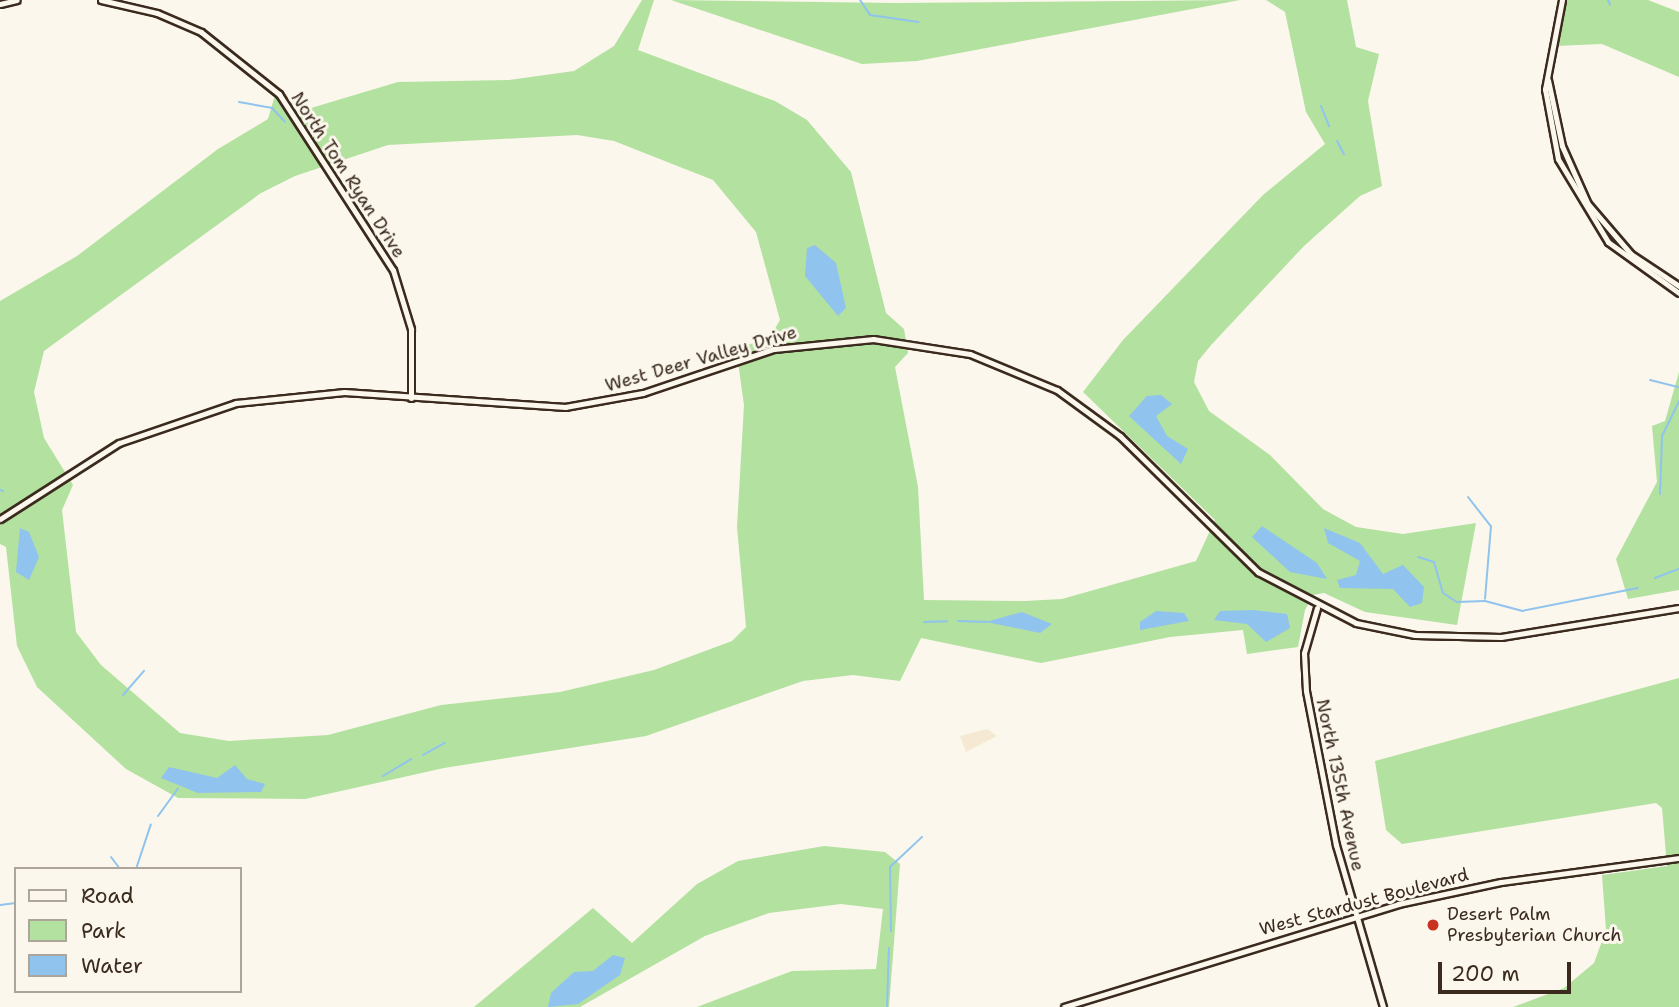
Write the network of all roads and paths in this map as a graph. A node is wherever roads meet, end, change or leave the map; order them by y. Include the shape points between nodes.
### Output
1 (17, 0) edge
2 (101, 0) edge
3 (1562, 0) edge
4 (0, 4) edge
5 (1548, 80) junction
6 (1679, 286) edge
7 (1679, 293) edge
8 (411, 398) junction
9 (0, 519) edge
10 (1317, 608) junction
11 (1679, 608) edge
12 (1679, 858) edge
13 (1356, 916) junction
14 (1064, 1007) edge
15 (1382, 1007) edge

1 - 4 street
2 - 8 street, North Tom Ryan Drive via 179,21 246,62 299,120 393,270 411,329
3 - 5 street
5 - 6 street via 1562,146 1588,204 1631,254
5 - 7 street via 1552,137 1582,207 1621,254
8 - 9 street, West Deer Valley Drive via 302,394 195,412 119,443
8 - 10 street, West Deer Valley Drive via 565,407 643,393 741,358 815,341 904,341 957,350 1024,373 1097,417 1232,551
10 - 11 street, West Deer Valley Drive via 1400,633 1484,638
10 - 13 street, North 135th Avenue via 1306,640 1304,679 1327,806
12 - 13 street, West Stardust Boulevard via 1502,882
13 - 14 street, West Stardust Boulevard
13 - 15 street, North 135th Avenue

